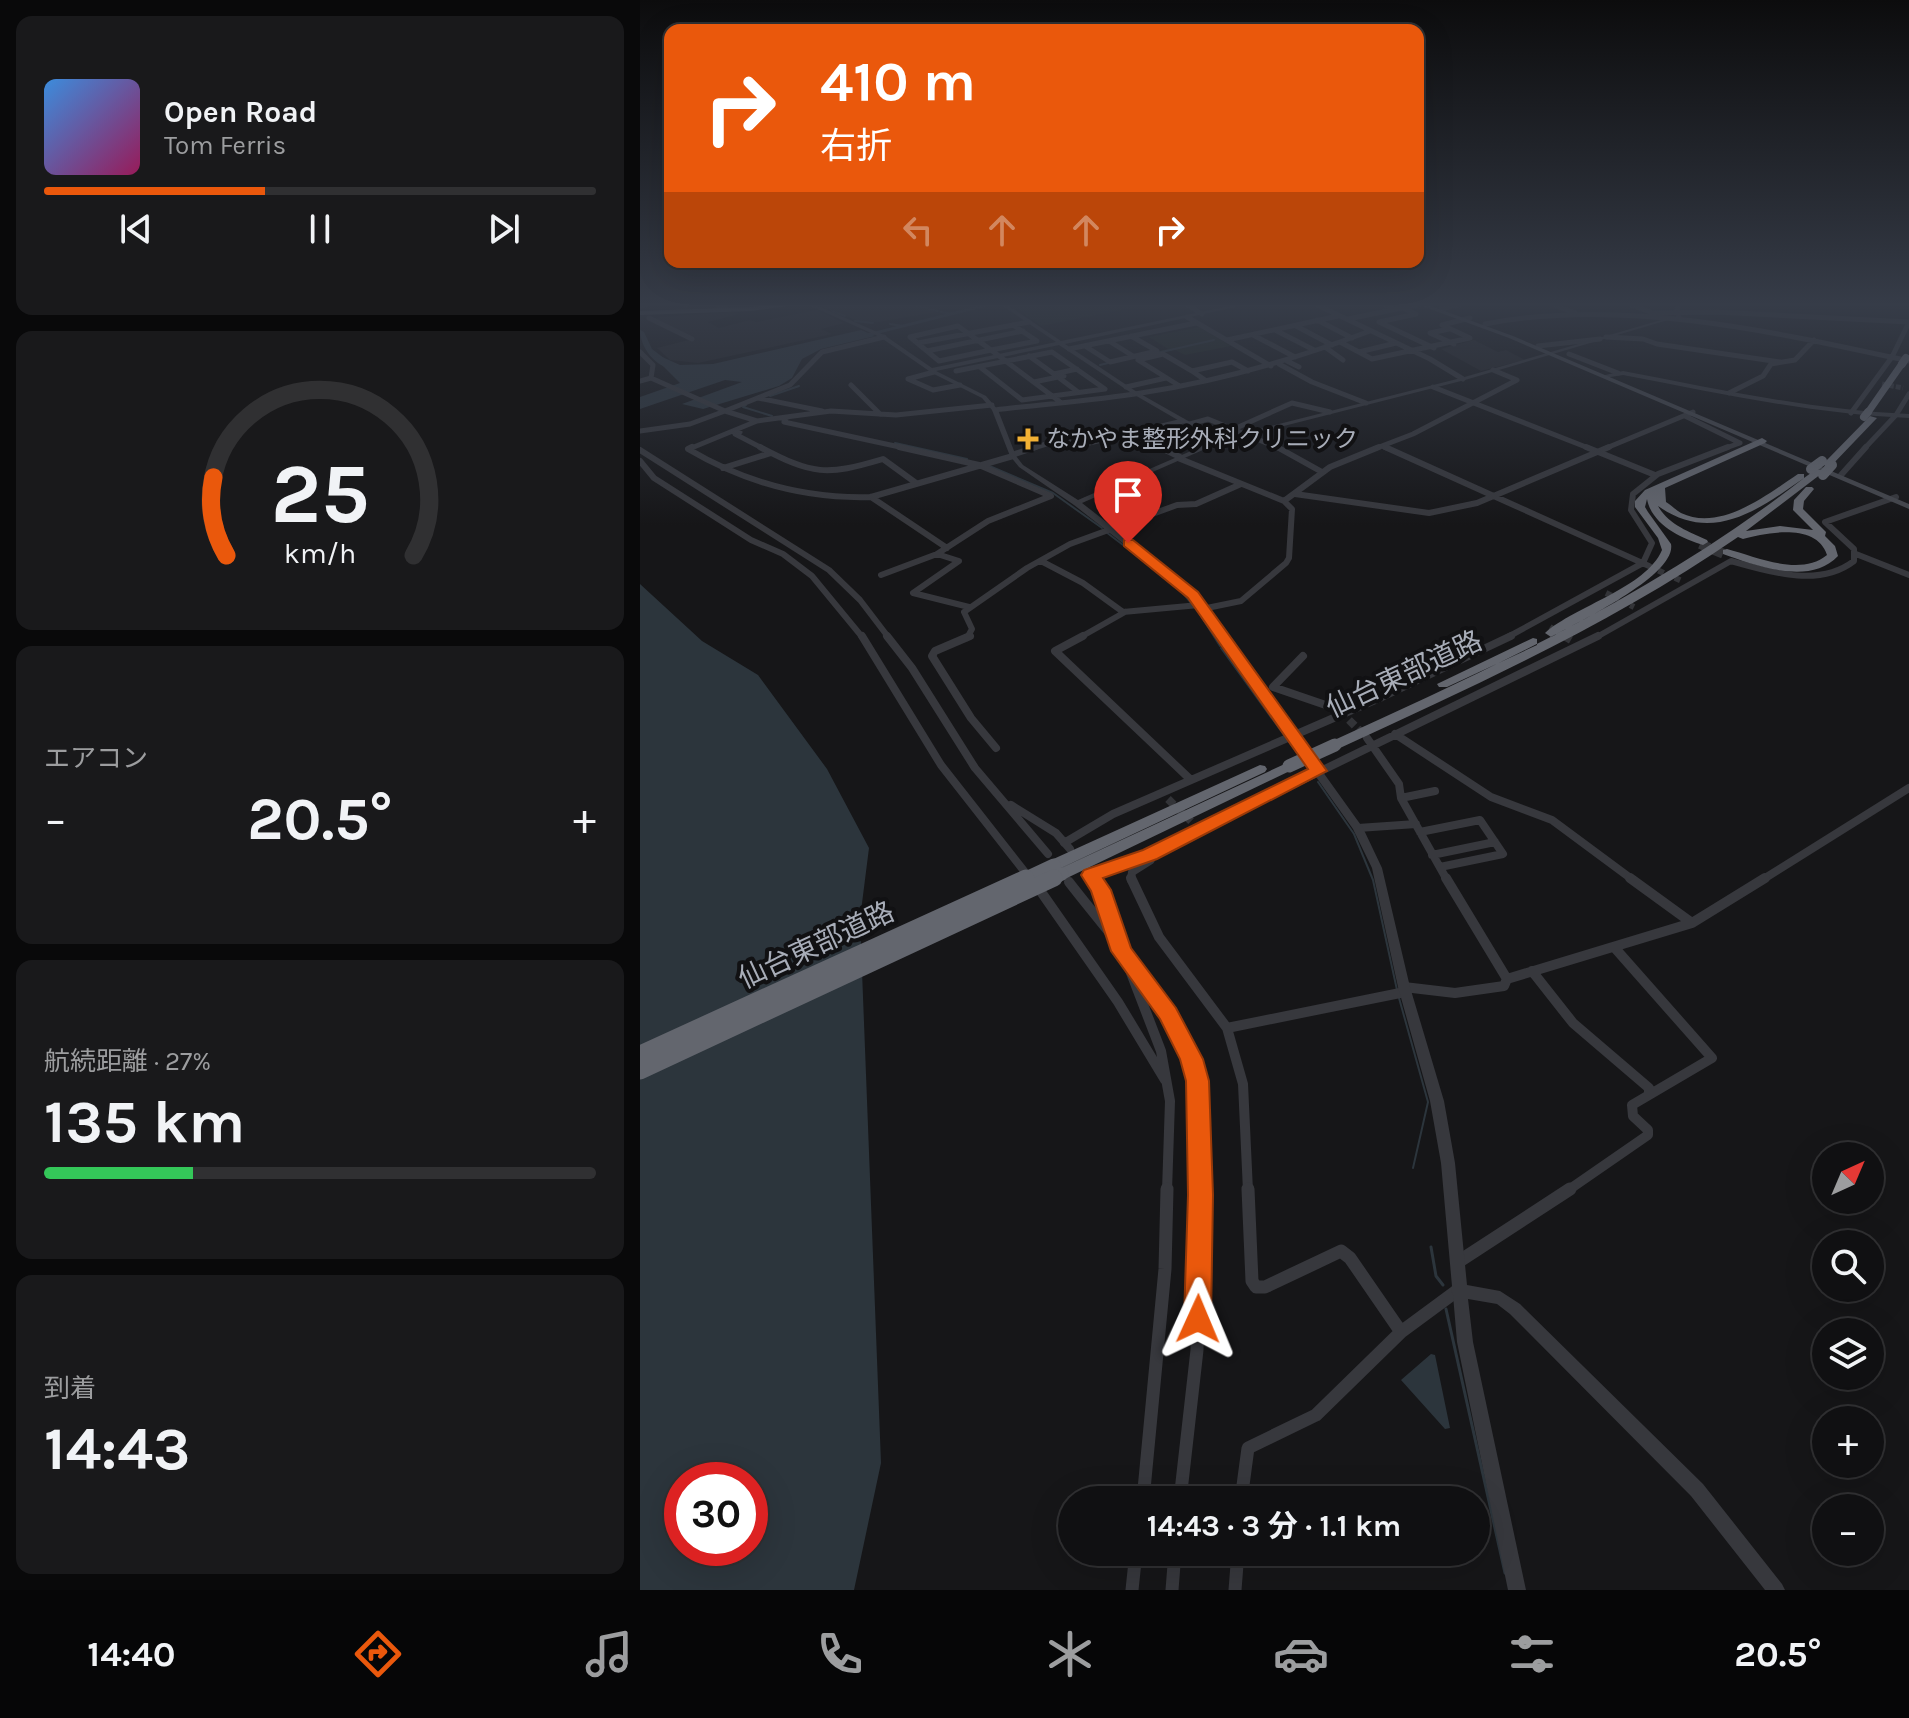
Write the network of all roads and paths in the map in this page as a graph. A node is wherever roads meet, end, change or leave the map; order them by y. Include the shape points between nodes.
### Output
1 (799, 376) edge
2 (916, 376) edge
3 (942, 376) edge
4 (992, 376) edge
5 (1026, 376) edge
6 (1087, 376) edge
7 (1110, 376) edge
8 (1163, 376) edge
9 (1200, 376) edge
10 (1226, 376) edge
11 (1301, 376) edge
12 (1458, 376) edge
13 (1472, 376) edge
14 (1508, 376) edge
15 (1606, 376) edge
16 (1636, 376) edge
17 (1763, 376) edge
18 (1879, 376) edge
19 (1896, 376) edge
20 (1058, 377) joint
21 (651, 378) joint
22 (1166, 378) junction
23 (1463, 379) junction
24 (1205, 380) junction
25 (640, 381) edge
26 (1034, 382) junction
27 (1874, 383) junction
28 (1882, 384) tunnel mouth
29 (851, 385) dead end
30 (960, 385) junction
31 (1178, 385) junction
32 (1126, 387) junction
33 (1433, 387) junction
34 (1907, 390) edge
35 (1079, 393) junction
36 (1135, 393) junction
37 (1729, 393) junction
38 (1052, 396) junction
39 (757, 398) junction
40 (1060, 402) junction
41 (1366, 403) junction
42 (1473, 403) junction
43 (993, 408) junction
44 (724, 411) junction
45 (822, 412) junction
46 (1330, 412) junction
47 (1851, 413) junction
48 (881, 414) junction
49 (1689, 414) junction
50 (1870, 415) junction
51 (1895, 416) junction
52 (1909, 416) edge
53 (757, 421) junction
54 (785, 421) junction
55 (1186, 422) junction
56 (1234, 429) junction
57 (640, 431) edge
58 (1246, 434) junction
59 (1132, 435) junction
60 (1219, 441) junction
61 (1759, 442) junction
62 (1384, 447) junction
63 (640, 450) edge
64 (1599, 452) junction
65 (771, 453) junction
66 (1012, 455) junction
67 (1179, 458) junction
68 (640, 461) edge
69 (979, 465) junction
70 (723, 468) junction
71 (1822, 468) junction
72 (1322, 472) junction
73 (1655, 475) junction
74 (1841, 475) junction
75 (916, 483) junction
76 (1241, 484) junction
77 (1659, 492) junction
78 (1295, 494) junction
79 (1645, 495) junction
80 (1493, 496) junction
81 (871, 497) junction
82 (1894, 498) junction
83 (1284, 501) junction
84 (1077, 503) junction
85 (1909, 505) edge
86 (1108, 528) junction
87 (947, 548) junction
88 (937, 554) junction
89 (1856, 554) junction
90 (1041, 561) junction
91 (1646, 565) junction
92 (881, 575) dead end
93 (1909, 575) edge
94 (1621, 606) junction
95 (969, 607) junction
96 (1200, 607) junction
97 (1125, 612) junction
98 (1547, 627) junction
99 (1303, 656) dead end
100 (1252, 682) junction
101 (1273, 687) junction
102 (1345, 715) junction
103 (1395, 734) junction
104 (1292, 736) junction
105 (1370, 741) junction
106 (1330, 742) junction
107 (996, 748) dead end
108 (1318, 771) junction
109 (1191, 780) junction
110 (1909, 788) edge
111 (1435, 791) dead end
112 (1001, 797) junction
113 (1401, 798) junction
114 (1358, 828) junction
115 (1418, 828) junction
116 (1495, 842) junction
117 (1152, 853) junction
118 (1432, 855) junction
119 (1440, 867) junction
120 (1058, 869) junction
121 (1692, 923) junction
122 (1614, 947) junction
123 (1122, 952) junction
124 (1532, 971) junction
125 (1507, 979) junction
126 (1405, 989) junction
127 (1227, 1028) junction
128 (640, 1054) edge
129 (640, 1071) edge
130 (1165, 1080) junction
131 (1649, 1094) junction
132 (1455, 1264) junction
133 (1458, 1290) junction
134 (1401, 1332) junction
135 (1145, 1486) edge
136 (1182, 1486) edge
137 (1243, 1486) edge
138 (1135, 1566) edge
139 (1174, 1566) edge
140 (1237, 1566) edge
141 (1132, 1590) edge
142 (1172, 1590) edge
143 (1235, 1590) edge
144 (1517, 1590) edge
145 (1776, 1590) edge

1 - 39 street
2 - 30 street via 908,379 933,390
3 - 30 street
4 - 38 street via 1022,400
5 - 26 street
6 - 35 street via 1105,389
7 - 32 street
8 - 22 street
9 - 24 street
10 - 24 street
11 - 41 street
12 - 23 street
13 - 23 street
14 - 42 street via 1517,380
15 - 49 main road
16 - 37 street
17 - 37 street
18 - 27 street
19 - 50 highway, 仙台東部道路
20 - 26 street
20 - 35 street
21 - 25 street
21 - 44 street
22 - 31 street
22 - 32 street
23 - 33 street
24 - 31 street
26 - 38 street
27 - 28 street
27 - 47 street
29 - 48 street
30 - 43 street
31 - 36 street
32 - 36 street
33 - 41 street
33 - 42 street
34 - 51 street
35 - 38 street
36 - 40 street
36 - 55 street
37 - 47 street
38 - 40 street
39 - 44 street
39 - 45 street
40 - 43 street
41 - 46 street
42 - 62 street
42 - 64 street
43 - 48 street
43 - 66 street
44 - 53 street
44 - 57 street via 690,424
45 - 48 street
45 - 54 street
46 - 56 street via 1292,403
46 - 58 street
47 - 51 street
49 - 61 main road
49 - 64 street
49 - 73 street via 1740,443
50 - 71 highway, 仙台東部道路
50 - 71 highway, 仙台東部道路
51 - 52 street
51 - 74 street
53 - 54 street
53 - 70 street via 688,449
54 - 65 street via 735,434
54 - 69 street
55 - 56 street via 1208,419
55 - 59 street
55 - 60 street
56 - 58 street
58 - 60 street
58 - 72 street
59 - 66 street via 1085,444 1063,439
59 - 67 street
60 - 67 street
61 - 74 main road
61 - 77 highway
61 - 79 highway via 1665,481
61 - 82 main road
62 - 72 street
62 - 80 street
63 - 112 street via 840,580 882,625 963,751
64 - 73 street
64 - 80 street
65 - 70 street
65 - 75 street via 823,473 883,459
66 - 69 street
66 - 84 street
67 - 76 street
67 - 84 street
68 - 130 street via 654,478 781,554 822,587 866,640 941,765 1041,891
69 - 75 street
69 - 87 street via 1051,496 988,521
70 - 81 street via 781,487
71 - 77 highway via 1724,519 1674,513 1661,503
71 - 94 highway, 仙台東部道路 via 1734,536
71 - 94 highway via 1798,507 1838,550 1835,563 1817,570 1788,569 1725,553 1799,568 1824,564 1834,553 1826,542 1801,531 1750,533
71 - 98 highway, 仙台東部道路 via 1696,553
72 - 78 street
73 - 91 street via 1630,504 1652,543
74 - 82 main road
75 - 81 street
76 - 83 street
76 - 86 street via 1196,504 1177,505
77 - 79 highway via 1652,498 1656,513 1701,543 1657,519
78 - 80 street via 1439,513
78 - 83 street
79 - 98 highway via 1640,507 1664,541 1663,561 1642,578
80 - 91 street
81 - 87 street
82 - 85 main road
82 - 89 street via 1881,507 1825,522
83 - 96 street via 1292,509 1286,563 1241,601
84 - 86 street
86 - 90 street
86 - 96 street via 1180,583
87 - 88 street
88 - 92 street
88 - 95 street via 959,561 913,593
89 - 93 street
89 - 103 street via 1844,570 1819,575 1731,561
90 - 95 street
90 - 97 street
91 - 98 street
94 - 106 highway, 仙台東部道路 via 1484,676
95 - 107 street via 964,612 972,629 969,637 932,656
96 - 97 street
96 - 100 street
97 - 109 street via 1055,651
98 - 102 street
98 - 106 highway, 仙台東部道路
99 - 101 street
100 - 101 street
100 - 104 street
101 - 102 street
102 - 104 street
103 - 105 street
103 - 121 street via 1491,797 1552,820
104 - 108 street
104 - 109 street
105 - 108 street
105 - 113 street via 1399,784
106 - 120 highway, 仙台東部道路, bridge
108 - 114 street
108 - 117 street via 1197,826
109 - 112 street via 1113,814 1067,846 1047,826
110 - 121 street
111 - 113 street
112 - 120 street
113 - 115 street
114 - 115 street
114 - 126 street via 1377,868
115 - 116 street via 1480,820
115 - 118 street
116 - 118 street
116 - 119 street via 1503,854
117 - 123 street via 1089,872 1101,890
117 - 127 street via 1151,860 1132,872 1131,880 1159,937
118 - 119 street
119 - 125 street
120 - 123 street
120 - 128 highway, 仙台東部道路, bridge
120 - 129 highway, 仙台東部道路, bridge
121 - 122 street
122 - 124 street
122 - 131 street via 1712,1058
123 - 130 street via 1161,1051
123 - 136 street via 1175,1025 1198,1081 1197,1350
124 - 125 street
124 - 131 street via 1573,1023 1649,1088
125 - 126 street via 1504,986 1455,993
126 - 127 street
126 - 132 street via 1437,1101 1448,1163
127 - 134 street via 1243,1084 1252,1281 1265,1287 1341,1251
130 - 135 street via 1170,1101 1165,1269
131 - 132 street via 1630,1109 1648,1130 1642,1142
132 - 133 street
133 - 134 street
133 - 144 street
133 - 145 street via 1500,1298 1515,1309 1687,1479
134 - 137 street via 1316,1415 1248,1448
138 - 141 street
139 - 142 street
140 - 143 street

